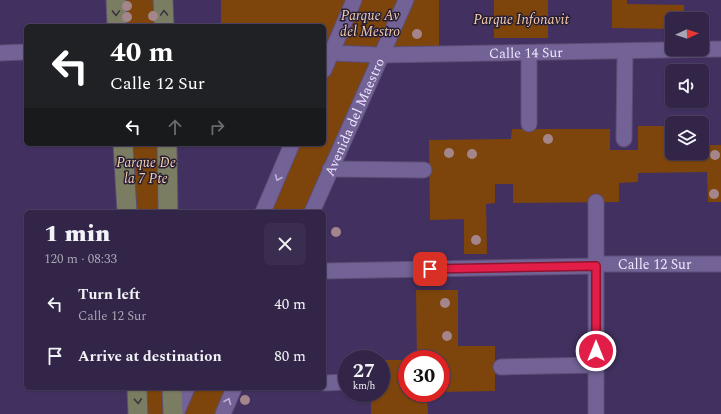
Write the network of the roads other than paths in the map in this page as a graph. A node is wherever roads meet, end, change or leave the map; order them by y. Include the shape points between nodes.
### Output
1 (116, 0) edge
2 (163, 0) edge
3 (354, 0) edge
4 (406, 0) edge
5 (117, 24) edge
6 (164, 24) edge
7 (721, 49) edge
8 (625, 51) junction
9 (24, 52) edge
10 (0, 53) edge
11 (331, 53) junction
12 (529, 53) junction
13 (380, 55) junction
14 (326, 65) edge
15 (529, 124) dead end
16 (624, 139) dead end
17 (123, 146) edge
18 (166, 146) edge
19 (291, 146) edge
20 (330, 169) junction
21 (424, 170) dead end
22 (596, 202) dead end
23 (127, 210) edge
24 (168, 210) edge
25 (264, 210) edge
26 (313, 210) edge
27 (721, 264) edge
28 (596, 266) junction
29 (326, 271) edge
30 (596, 365) junction
31 (501, 366) dead end
32 (338, 382) edge
33 (326, 383) edge
34 (137, 390) edge
35 (172, 390) edge
36 (186, 390) edge
37 (233, 390) edge
38 (138, 414) edge
39 (174, 414) edge
40 (223, 414) edge
41 (596, 414) edge

1 -> 5 main road
6 -> 2 main road
3 - 11 street
4 - 13 street, Avenida del Maestro
7 - 8 street, Calle 14 Sur
8 - 12 street, Calle 14 Sur
8 - 16 street
9 - 10 street
11 - 13 street, Calle 14 Sur
11 - 14 street
12 - 13 street, Calle 14 Sur
12 - 15 street
13 - 20 street, Avenida del Maestro
17 - 23 main road
18 - 24 main road
19 -> 25 street
20 - 21 street
20 - 26 street, Avenida del Maestro
22 - 28 street
27 - 28 street, Calle 12 Sur
28 - 29 street, Calle 12 Sur
28 - 30 street
30 - 31 street
30 - 41 street
32 - 33 street
34 -> 38 main road
35 - 39 main road
36 - 39 street
40 -> 37 street

